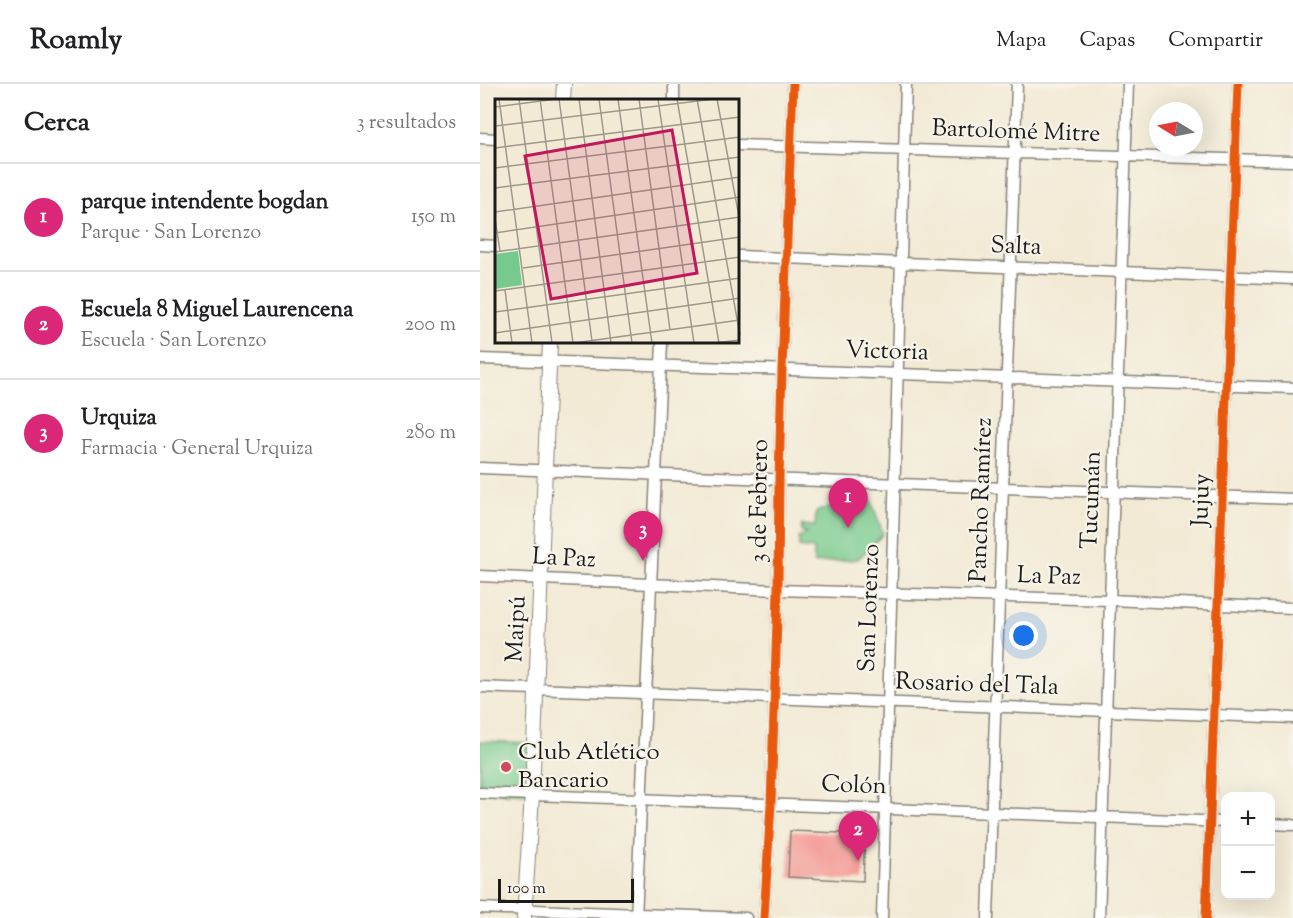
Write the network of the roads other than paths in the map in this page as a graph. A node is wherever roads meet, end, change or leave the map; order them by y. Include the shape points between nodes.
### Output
1 (564, 84) edge
2 (793, 84) edge
3 (906, 84) edge
4 (1017, 84) edge
5 (1128, 84) edge
6 (1238, 84) edge
7 (563, 99) edge
8 (480, 138) edge
9 (495, 139) edge
10 (740, 146) edge
11 (791, 147) junction
12 (904, 150) junction
13 (1015, 153) junction
14 (1125, 156) junction
15 (1235, 159) junction
16 (1293, 161) edge
17 (480, 245) edge
18 (495, 246) edge
19 (740, 256) edge
20 (787, 258) junction
21 (901, 263) junction
22 (1011, 268) junction
23 (1121, 273) junction
24 (1230, 277) junction
25 (1293, 279) edge
26 (550, 344) edge
27 (662, 344) edge
28 (480, 359) edge
29 (549, 361) junction
30 (661, 365) junction
31 (782, 370) junction
32 (898, 374) junction
33 (1007, 378) junction
34 (1117, 382) junction
35 (1226, 386) junction
36 (1293, 388) edge
37 (480, 468) edge
38 (544, 471) junction
39 (656, 475) junction
40 (779, 479) junction
41 (894, 484) junction
42 (1003, 488) junction
43 (1113, 492) junction
44 (1222, 496) junction
45 (1293, 499) edge
46 (480, 576) edge
47 (542, 578) junction
48 (651, 584) junction
49 (778, 590) junction
50 (891, 593) junction
51 (999, 596) junction
52 (1110, 600) junction
53 (1218, 604) junction
54 (1293, 608) edge
55 (480, 687) edge
56 (537, 689) junction
57 (646, 693) junction
58 (774, 698) junction
59 (888, 702) junction
60 (995, 706) junction
61 (1106, 711) junction
62 (1214, 715) junction
63 (1293, 718) edge
64 (480, 793) edge
65 (532, 795) junction
66 (641, 799) junction
67 (771, 804) junction
68 (885, 809) junction
69 (992, 813) junction
70 (1102, 817) junction
71 (1210, 821) junction
72 (1221, 822) edge
73 (1275, 824) edge
74 (1293, 825) edge
75 (480, 908) edge
76 (524, 914) edge
77 (636, 916) edge
78 (746, 918) edge
79 (764, 918) edge
80 (882, 918) edge
81 (988, 918) edge
82 (1099, 918) edge
83 (1206, 918) edge

1 - 7 street
2 - 11 street, 3 de Febrero
3 - 12 street, San Lorenzo
4 - 13 street, Pancho Ramírez
5 - 14 street, Tucumán
6 - 15 street, Jujuy
8 - 9 street
10 - 11 street, Bartolomé Mitre
11 - 12 street, Bartolomé Mitre
11 - 20 street, 3 de Febrero
12 - 13 street, Bartolomé Mitre
12 - 21 street, San Lorenzo
13 - 14 street, Bartolomé Mitre
13 - 22 street, Pancho Ramírez
14 - 15 street, Bartolomé Mitre
14 - 23 street, Tucumán
15 - 16 street, Bartolomé Mitre
15 - 24 street, Jujuy
17 - 18 street
19 - 20 street, Salta
20 - 21 street, Salta
20 - 31 street, 3 de Febrero
21 - 22 street, Salta
21 - 32 street, San Lorenzo
22 - 23 street, Salta
22 - 33 street, Pancho Ramírez
23 - 24 street, Salta
23 - 34 street, Tucumán
24 - 25 street, Salta
24 - 35 street, Jujuy
26 - 29 street, Maipú
27 - 30 street
28 - 29 street, Victoria
29 - 30 street, Victoria
29 - 38 street, Maipú
30 - 31 street, Victoria
30 - 39 street
31 - 32 street, Victoria
31 - 40 street, 3 de Febrero
32 - 33 street, Victoria
32 - 41 street, San Lorenzo
33 - 34 street, Victoria
33 - 42 street, Pancho Ramírez
34 - 35 street, Victoria
34 - 43 street, Tucumán
35 - 36 street, Victoria
35 - 44 street, Jujuy
37 - 38 street
38 - 39 street
38 - 47 street, Maipú
39 - 40 street
39 - 48 street
40 - 41 street
40 - 49 street, 3 de Febrero
41 - 42 street
41 - 50 street, San Lorenzo
42 - 43 street
42 - 51 street, Pancho Ramírez
43 - 44 street
43 - 52 street, Tucumán
44 - 45 street
44 - 53 street, Jujuy
46 - 47 street, La Paz
47 - 48 street, La Paz
47 - 56 street, Maipú
48 - 49 street, La Paz
48 - 57 street
49 - 50 street, La Paz
49 - 58 street, 3 de Febrero
50 - 51 street, La Paz
50 - 59 street, San Lorenzo
51 - 52 street, La Paz
51 - 60 street, Pancho Ramírez
52 - 53 street, La Paz
52 - 61 street, Tucumán
53 - 54 street, La Paz
53 - 62 street, Jujuy
55 - 56 street, Rosario del Tala
56 - 57 street, Rosario del Tala
56 - 65 street, Maipú
57 - 58 street, Rosario del Tala
57 - 66 street
58 - 59 street, Rosario del Tala
58 - 67 street, 3 de Febrero
59 - 60 street, Rosario del Tala
59 - 68 street, San Lorenzo
60 - 61 street, Rosario del Tala
60 - 69 street, Pancho Ramírez
61 - 62 street, Rosario del Tala
61 - 70 street, Tucumán
62 - 63 street, Rosario del Tala
62 - 71 street, Jujuy
64 - 65 street, Colón
65 - 66 street, Colón
65 - 76 street, Maipú
66 - 67 street, Colón
66 - 77 street
67 - 68 street, Colón
67 - 79 street, 3 de Febrero
68 - 69 street, Colón
68 - 80 street, San Lorenzo
69 - 70 street, Colón
69 - 81 street, Pancho Ramírez
70 - 71 street, Colón
70 - 82 street, Tucumán
71 - 72 street, Colón
71 - 83 street, Jujuy
73 - 74 street
75 - 76 street
76 - 77 street
77 - 78 street

